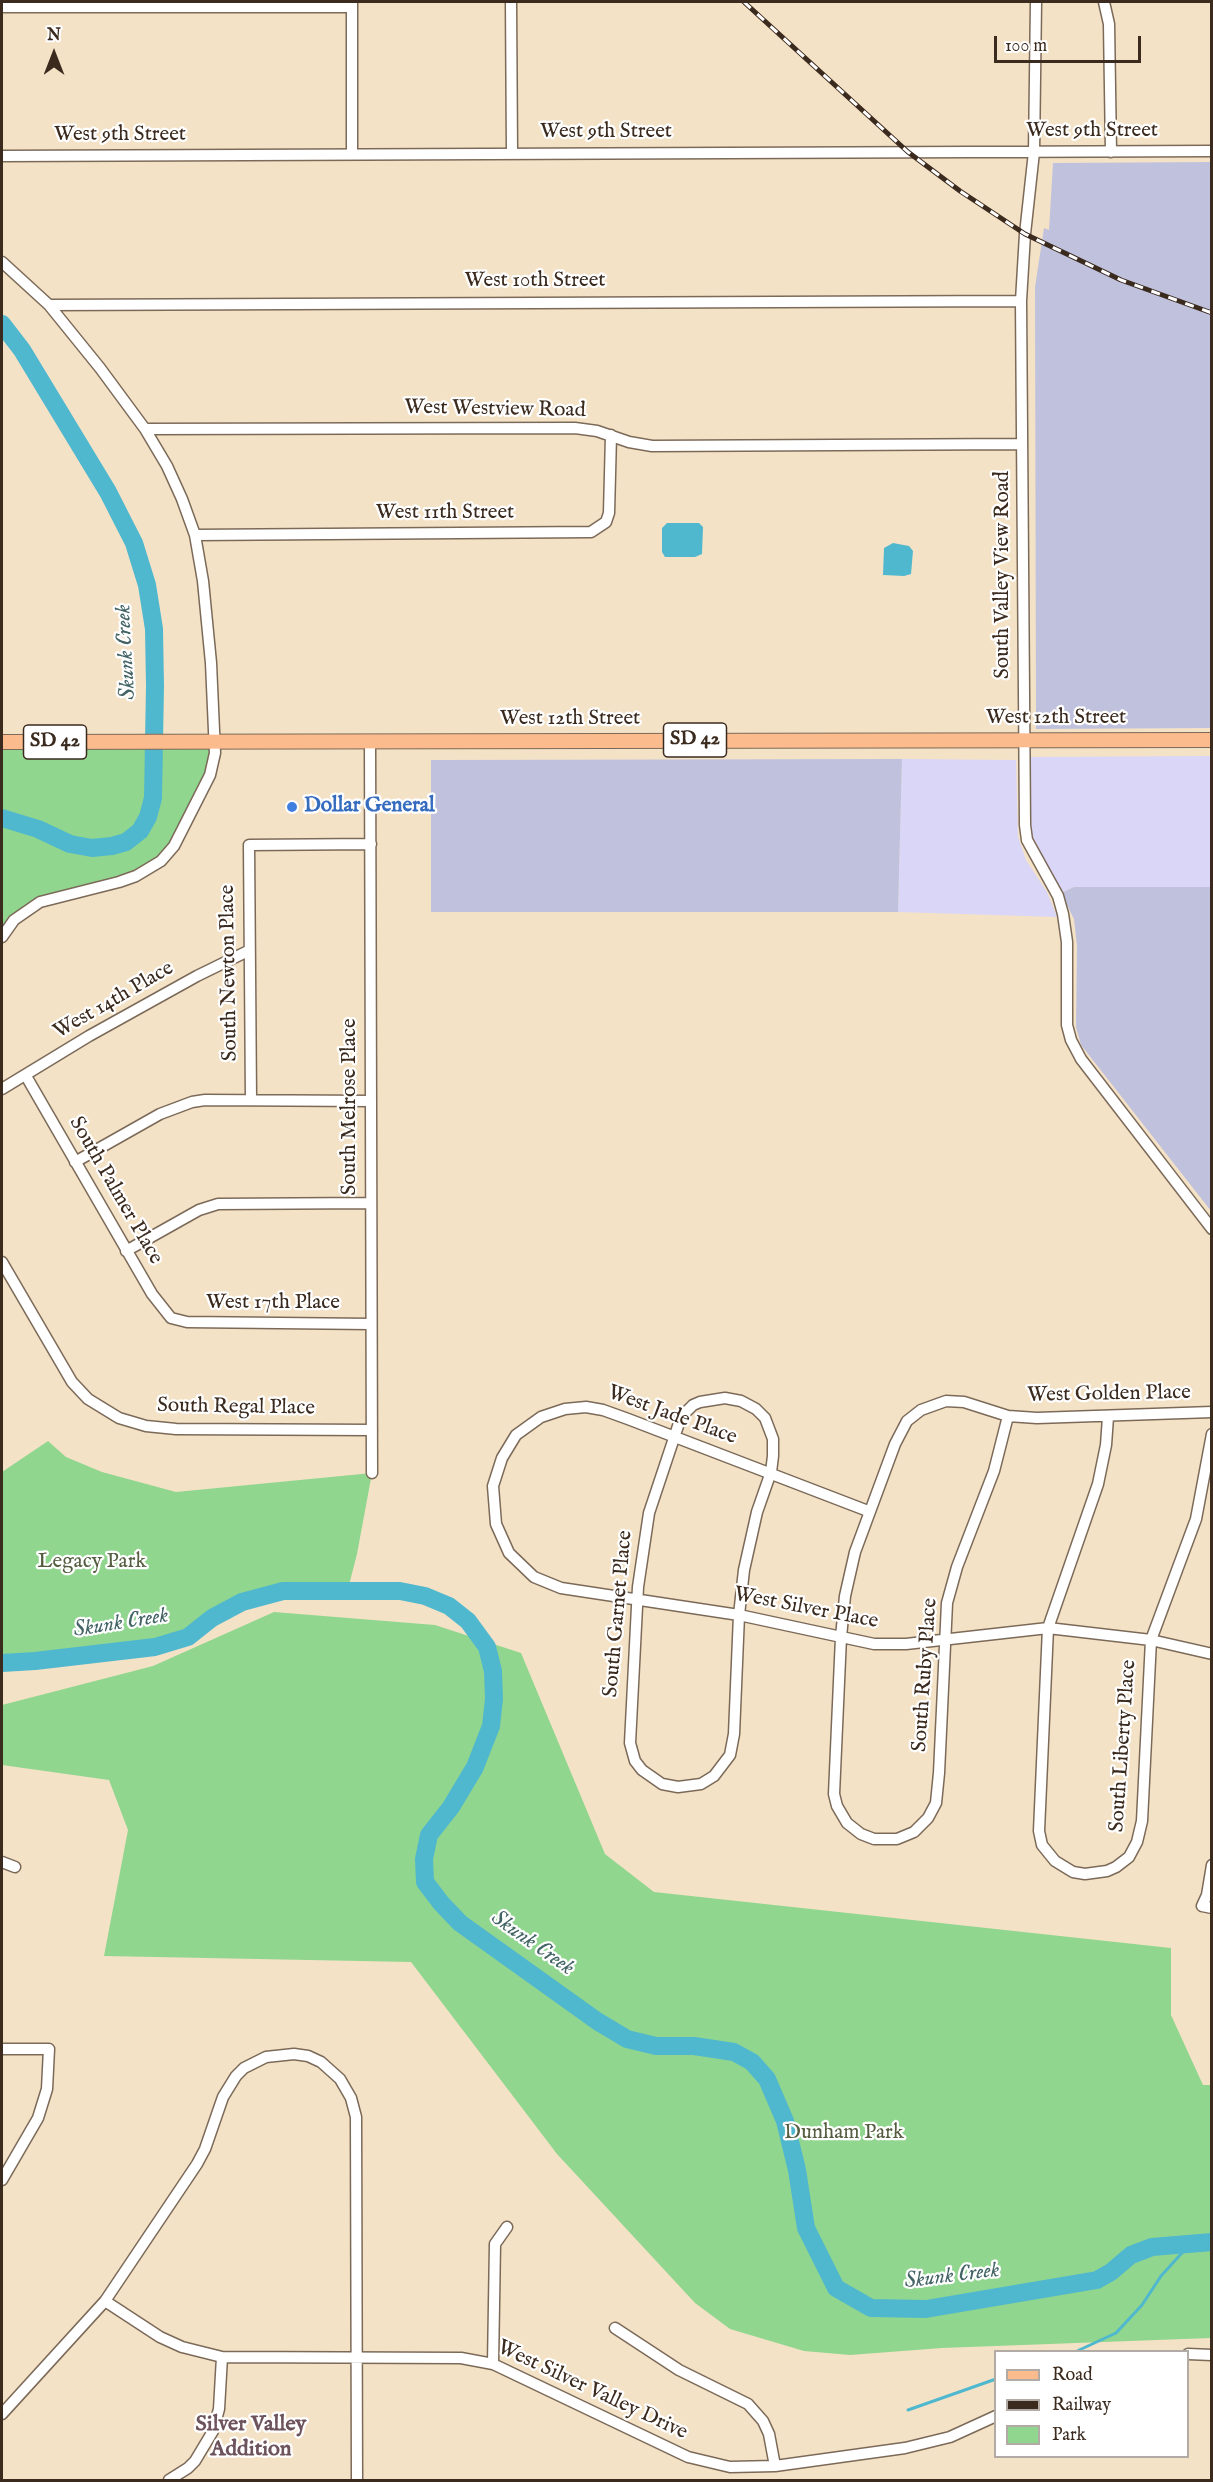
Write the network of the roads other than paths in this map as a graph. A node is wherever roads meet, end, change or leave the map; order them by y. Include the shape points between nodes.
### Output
1 (511, 2) edge
2 (1036, 2) edge
3 (1104, 2) edge
4 (352, 4) edge
5 (2, 7) edge
6 (1212, 151) edge
7 (1034, 152) junction
8 (1111, 152) junction
9 (512, 153) junction
10 (352, 154) junction
11 (2, 156) edge
12 (2, 262) edge
13 (1021, 301) junction
14 (49, 304) junction
15 (145, 429) junction
16 (611, 435) junction
17 (1022, 444) junction
18 (195, 535) junction
19 (1024, 740) junction
20 (1212, 740) edge
21 (214, 741) junction
22 (370, 741) junction
23 (2, 742) edge
24 (371, 844) junction
25 (2, 937) edge
26 (248, 951) junction
27 (26, 1076) junction
28 (2, 1089) edge
29 (251, 1100) junction
30 (371, 1101) junction
31 (75, 1162) junction
32 (370, 1203) junction
33 (1212, 1229) edge
34 (126, 1251) junction
35 (2, 1262) edge
36 (176, 1321) joint
37 (370, 1324) junction
38 (1212, 1412) edge
39 (1008, 1416) junction
40 (1108, 1417) junction
41 (372, 1430) junction
42 (1212, 1434) edge
43 (674, 1436) junction
44 (771, 1472) junction
45 (372, 1473) dead end
46 (493, 1486) joint
47 (868, 1511) junction
48 (636, 1600) junction
49 (739, 1615) junction
50 (1048, 1628) junction
51 (842, 1637) junction
52 (945, 1639) junction
53 (1151, 1640) junction
54 (1212, 1654) edge
55 (2, 1862) edge
56 (1212, 1865) edge
57 (15, 1867) dead end
58 (1207, 1907) edge
59 (2, 2049) edge
60 (2, 2180) edge
61 (507, 2226) dead end
62 (105, 2301) junction
63 (615, 2328) dead end
64 (1189, 2354) edge
65 (1212, 2355) edge
66 (222, 2357) junction
67 (356, 2358) junction
68 (494, 2364) junction
69 (2, 2414) edge
70 (994, 2417) edge
71 (775, 2466) junction
72 (170, 2481) edge
73 (357, 2481) edge

1 - 9 street
2 - 7 street, South Valley View Road
3 - 8 street via 1109,24
4 - 5 street
4 - 10 street
6 - 8 street, West 9th Street
7 - 8 street, West 9th Street
7 - 9 street, West 9th Street
7 - 13 street, South Valley View Road
9 - 10 street, West 9th Street
10 - 11 street, West 9th Street
12 - 14 street
13 - 14 street, West 10th Street
13 - 17 street, South Valley View Road
14 - 15 street
15 - 16 street, West Westview Road via 575,428
15 - 18 street via 166,466
16 - 17 street, West Westview Road via 652,446
16 - 18 street, West 11th Street via 609,513 606,522 591,532
17 - 19 street, South Valley View Road
18 - 21 street via 207,618
19 - 20 main road, West 12th Street / SD 42
19 - 22 main road, West 12th Street / SD 42
19 - 33 street, South Valley View Road via 1026,832 1064,914 1067,1025 1071,1040 1081,1059
21 - 22 main road, West 12th Street / SD 42
21 - 23 main road, West 12th Street / SD 42
21 - 25 street via 210,775 174,846 161,861 119,882 40,902 14,920
22 - 24 street, South Melrose Place
24 - 26 street, South Newton Place via 249,845
24 - 30 street, South Melrose Place
26 - 27 street, West 14th Place via 89,1036
26 - 29 street, South Newton Place
27 - 28 street, West 14th Place
27 - 31 street, South Palmer Place
29 - 30 street
29 - 31 street via 205,1100 182,1105
30 - 32 street, South Melrose Place
31 - 34 street, South Palmer Place
32 - 34 street via 219,1204 200,1210
32 - 37 street, South Melrose Place
34 - 36 street, South Palmer Place via 152,1294
35 - 41 street, South Regal Place via 72,1382 88,1399 119,1418 176,1429
36 - 37 street, West 17th Place
37 - 41 street, South Melrose Place
38 - 40 street, West Golden Place
39 - 40 street, West Golden Place
39 - 47 street, West Golden Place via 964,1402 946,1401 921,1410 908,1421 895,1444
39 - 52 street, South Ruby Place via 994,1471 952,1584
40 - 50 street, South Liberty Place via 1098,1484
41 - 45 street, South Melrose Place
42 - 53 street, South Liberty Place via 1196,1519
43 - 44 street, West Jade Place
43 - 44 street, South Garnet Place via 681,1417 693,1405 716,1398 741,1401 756,1409 769,1425 773,1439
43 - 46 street, West Jade Place via 595,1408 555,1412 541,1417 511,1442
43 - 48 street, South Garnet Place via 649,1513
44 - 47 street, West Jade Place
44 - 49 street via 750,1541
46 - 48 street, West Silver Place via 499,1533 524,1570 561,1588
47 - 51 street via 849,1573
48 - 49 street, West Silver Place
48 - 49 street, South Garnet Place via 630,1743 642,1770 662,1784 678,1787 701,1784 714,1776 730,1755
49 - 51 street, West Silver Place
50 - 52 street, West Silver Place
50 - 53 street, West Silver Place
50 - 53 street, South Liberty Place via 1039,1831 1042,1845 1055,1861 1084,1874 1116,1867 1129,1857 1137,1842 1142,1821
51 - 52 street, West Silver Place via 891,1645
51 - 52 street, South Ruby Place via 834,1794 841,1815 854,1830 882,1840 914,1832 936,1803
53 - 54 street, West Silver Place
55 - 57 street
56 - 58 street
59 - 60 street via 49,2049 47,2089 38,2118
61 - 68 street via 495,2244
62 - 66 street, West Silver Valley Drive via 182,2348
62 - 67 street via 197,2164 223,2097 236,2076 266,2057 308,2056 340,2079 356,2117
62 - 69 street
63 - 71 street via 679,2370 748,2404 769,2434
64 - 65 street
66 - 67 street, West Silver Valley Drive
66 - 72 street via 219,2409 213,2431 195,2461
67 - 68 street, West Silver Valley Drive via 461,2358
67 - 73 street
68 - 71 street, West Silver Valley Drive via 698,2461 730,2467
70 - 71 street, West Silver Valley Drive via 927,2443

